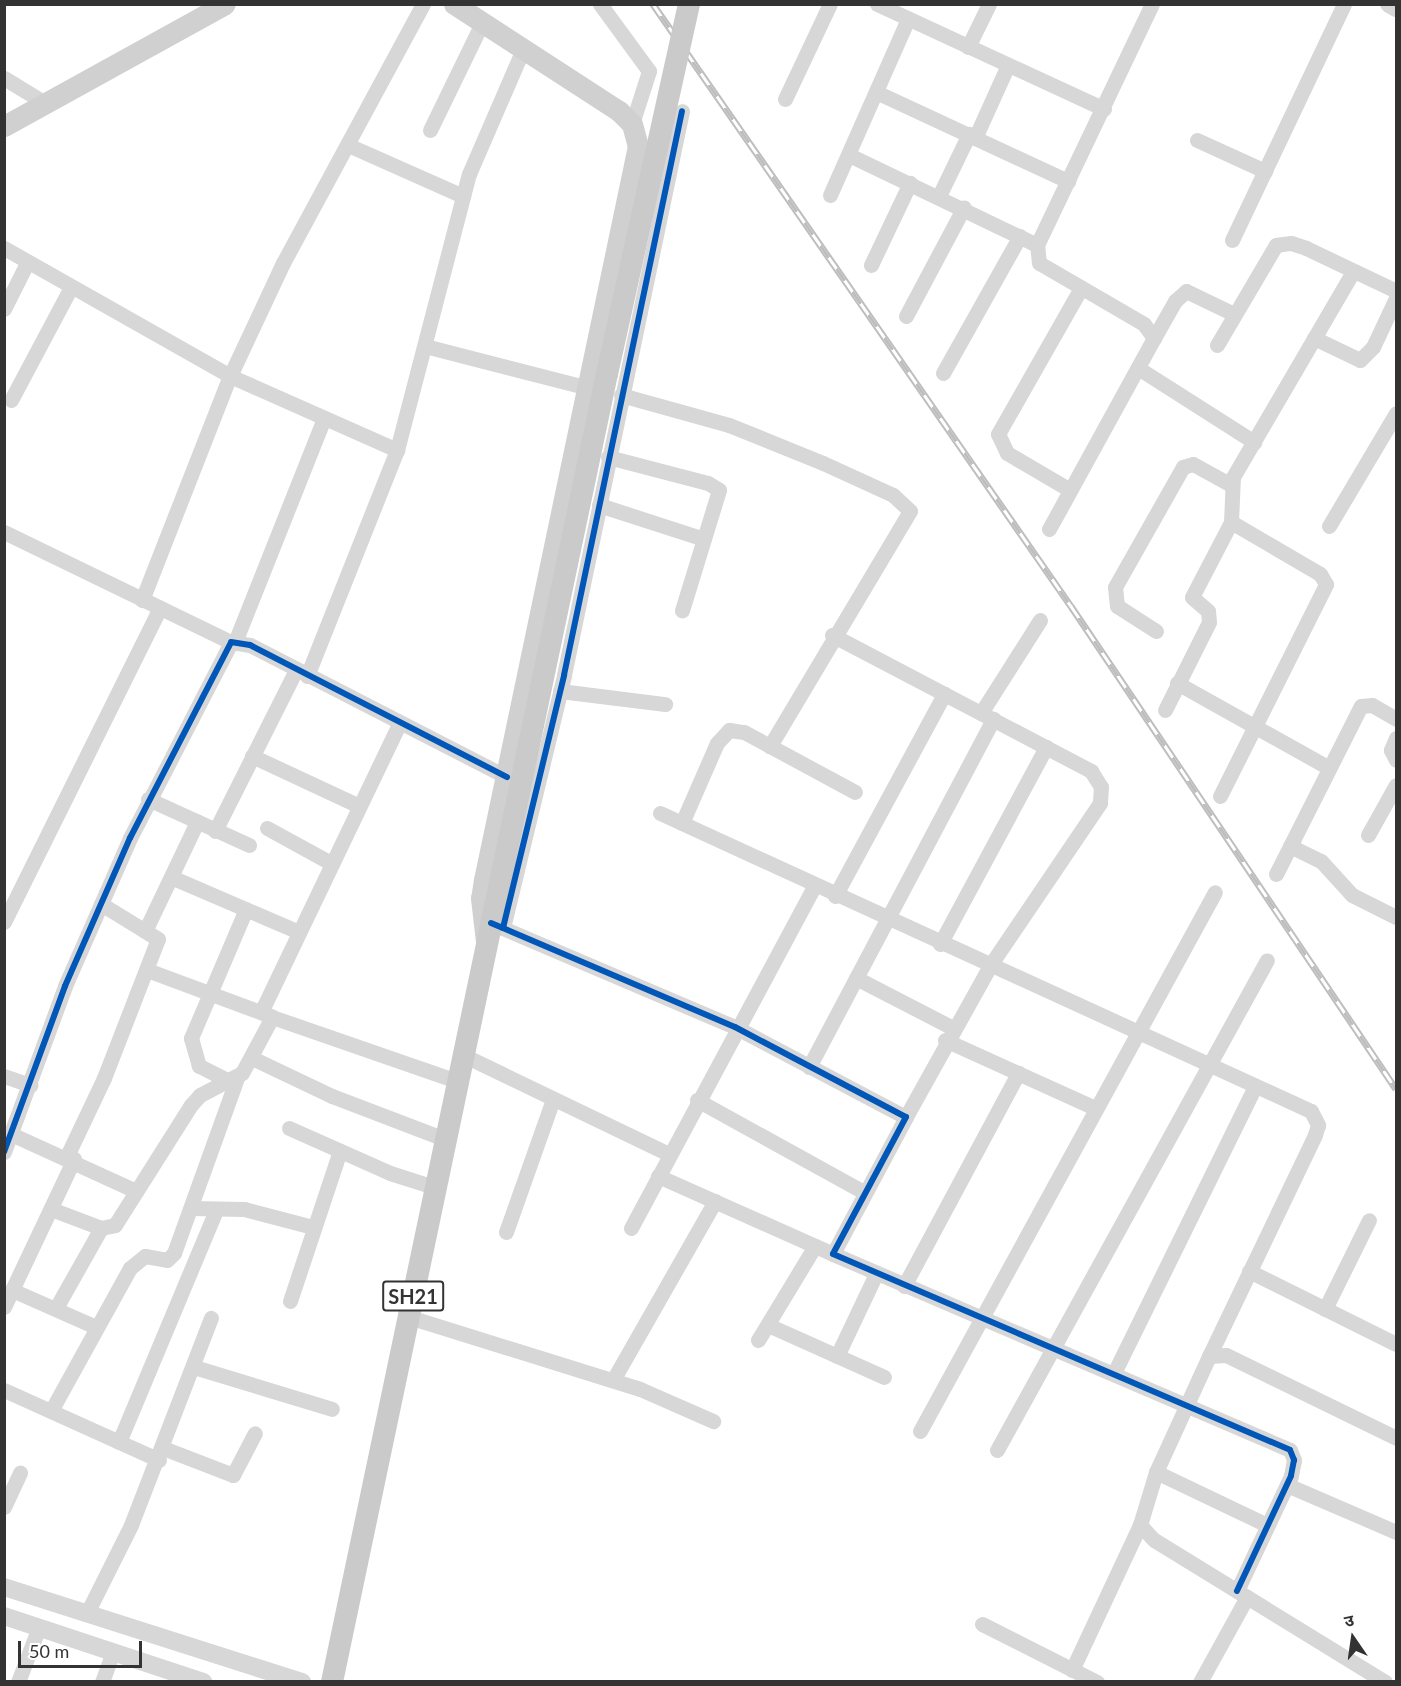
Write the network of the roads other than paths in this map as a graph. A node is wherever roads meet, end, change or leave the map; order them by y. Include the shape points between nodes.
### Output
1 (225, 4) edge
2 (423, 4) edge
3 (454, 4) edge
4 (600, 4) edge
5 (689, 4) edge
6 (830, 4) edge
7 (877, 4) edge
8 (988, 4) edge
9 (1152, 4) edge
10 (1344, 4) edge
11 (1389, 4) edge
12 (1396, 8) edge
13 (908, 19) junction
14 (482, 23) junction
15 (968, 46) junction
16 (523, 49) junction
17 (1008, 65) junction
18 (4, 78) edge
19 (876, 92) junction
20 (784, 99) dead end
21 (45, 104) junction
22 (1104, 109) junction
23 (682, 111) dead end
24 (632, 124) junction
25 (4, 126) edge
26 (430, 130) dead end
27 (972, 136) junction
28 (1197, 140) dead end
29 (348, 145) junction
30 (849, 155) junction
31 (1266, 171) junction
32 (1068, 181) junction
33 (910, 183) junction
34 (830, 195) dead end
35 (463, 196) junction
36 (939, 196) junction
37 (964, 207) junction
38 (1020, 236) junction
39 (1232, 240) dead end
40 (1037, 245) junction
41 (4, 248) edge
42 (27, 262) junction
43 (871, 265) dead end
44 (1353, 272) junction
45 (71, 287) junction
46 (1081, 288) junction
47 (1396, 291) edge
48 (1396, 298) edge
49 (4, 309) edge
50 (1234, 314) junction
51 (906, 316) dead end
52 (1154, 338) junction
53 (1314, 338) junction
54 (1217, 345) dead end
55 (425, 346) junction
56 (1138, 368) junction
57 (943, 373) dead end
58 (230, 376) junction
59 (588, 388) junction
60 (621, 395) junction
61 (11, 400) dead end
62 (1396, 413) edge
63 (324, 418) junction
64 (1254, 441) junction
65 (397, 450) junction
66 (608, 457) junction
67 (1231, 485) junction
68 (1070, 490) junction
69 (599, 506) junction
70 (1231, 522) junction
71 (1329, 526) dead end
72 (1049, 529) dead end
73 (4, 532) edge
74 (704, 539) junction
75 (142, 600) junction
76 (160, 608) junction
77 (682, 610) dead end
78 (1040, 620) dead end
79 (1156, 631) dead end
80 (832, 635) junction
81 (233, 642) junction
82 (301, 673) junction
83 (1178, 683) junction
84 (560, 691) junction
85 (944, 694) junction
86 (665, 704) dead end
87 (1165, 710) dead end
88 (987, 716) junction
89 (1396, 719) edge
90 (399, 724) junction
91 (1252, 725) junction
92 (1396, 738) edge
93 (770, 746) junction
94 (1046, 747) junction
95 (252, 756) junction
96 (1396, 760) edge
97 (1329, 768) junction
98 (507, 777) junction
99 (1396, 785) edge
100 (855, 792) dead end
101 (1220, 796) dead end
102 (148, 799) junction
103 (359, 806) junction
104 (660, 813) dead end
105 (197, 822) junction
106 (682, 823) junction
107 (267, 828) dead end
108 (215, 831) junction
109 (1368, 835) dead end
110 (249, 845) dead end
111 (1290, 846) junction
112 (331, 863) junction
113 (1276, 874) dead end
114 (171, 877) junction
115 (814, 886) junction
116 (1215, 892) dead end
117 (836, 896) junction
118 (101, 904) junction
119 (246, 909) junction
120 (1396, 917) edge
121 (886, 919) junction
122 (496, 921) junction
123 (4, 922) edge
124 (146, 929) junction
125 (299, 932) junction
126 (940, 944) junction
127 (487, 947) junction
128 (1267, 960) dead end
129 (991, 964) junction
130 (147, 970) junction
131 (855, 978) junction
132 (209, 994) junction
133 (269, 1015) junction
134 (735, 1027) junction
135 (1137, 1030) junction
136 (949, 1034) junction
137 (465, 1056) junction
138 (252, 1058) junction
139 (1209, 1064) junction
140 (809, 1067) junction
141 (1018, 1073) junction
142 (4, 1076) edge
143 (233, 1080) junction
144 (460, 1082) junction
145 (30, 1085) junction
146 (1255, 1086) junction
147 (554, 1099) junction
148 (697, 1100) junction
149 (1095, 1108) junction
150 (906, 1117) junction
151 (289, 1128) dead end
152 (11, 1134) junction
153 (447, 1140) junction
154 (340, 1151) junction
155 (4, 1152) edge
156 (669, 1154) junction
157 (71, 1158) junction
158 (658, 1176) junction
159 (437, 1188) junction
160 (136, 1191) junction
161 (864, 1192) junction
162 (715, 1201) junction
163 (191, 1208) junction
164 (51, 1209) junction
165 (215, 1212) junction
166 (1369, 1221) dead end
167 (313, 1227) junction
168 (101, 1228) junction
169 (631, 1228) dead end
170 (506, 1232) dead end
171 (815, 1246) junction
172 (833, 1254) junction
173 (1249, 1271) junction
174 (876, 1274) junction
175 (904, 1286) junction
176 (12, 1290) junction
177 (290, 1301) dead end
178 (4, 1307) edge
179 (56, 1308) junction
180 (1325, 1309) junction
181 (409, 1317) junction
182 (212, 1318) dead end
183 (982, 1319) junction
184 (768, 1325) junction
185 (96, 1327) junction
186 (1394, 1336) edge
187 (758, 1340) dead end
188 (1052, 1348) junction
189 (837, 1356) junction
190 (1209, 1356) junction
191 (194, 1367) junction
192 (1114, 1373) junction
193 (884, 1377) dead end
194 (613, 1380) junction
195 (4, 1390) edge
196 (1186, 1402) junction
197 (332, 1410) dead end
198 (51, 1411) junction
199 (713, 1421) dead end
200 (920, 1431) dead end
201 (255, 1433) dead end
202 (1396, 1438) edge
203 (119, 1442) junction
204 (998, 1450) dead end
205 (161, 1454) junction
206 (1156, 1472) junction
207 (13, 1477) edge
208 (1287, 1485) junction
209 (4, 1507) edge
210 (1140, 1525) junction
211 (1267, 1525) junction
212 (1396, 1532) edge
213 (4, 1587) edge
214 (1242, 1594) junction
215 (87, 1613) junction
216 (4, 1616) edge
217 (982, 1624) dead end
218 (39, 1627) junction
219 (113, 1651) junction
220 (1072, 1670) junction
221 (18, 1682) edge
222 (102, 1682) edge
223 (203, 1682) edge
224 (302, 1682) edge
225 (332, 1682) edge
226 (1097, 1682) edge
227 (1200, 1682) edge
228 (1385, 1682) edge

1 - 21 main road
2 - 29 street
3 - 14 main road
4 - 24 street via 648,71
5 - 122 main road, SH21, bridge
6 - 20 street
7 - 13 street
8 - 15 street
9 - 22 street
10 - 31 street
11 - 12 street
13 - 15 street
13 - 19 street
14 - 16 main road
14 - 26 street
15 - 17 street
16 - 24 main road via 610,105
16 - 35 street
17 - 22 street
17 - 27 street
18 - 21 street
19 - 27 street
19 - 30 street
21 - 25 main road
22 - 32 street
23 - 60 street
24 - 59 main road via 638,146 635,171
27 - 32 street
27 - 36 street
28 - 31 street
29 - 35 street
29 - 58 street via 283,263
30 - 33 street
30 - 34 street
31 - 39 street
32 - 40 street
33 - 36 street
33 - 43 street
35 - 55 street
36 - 37 street
37 - 38 street
37 - 51 street
38 - 40 street
38 - 57 street
40 - 46 street via 1039,263
41 - 42 street
42 - 45 street
42 - 49 street
44 - 47 street
44 - 50 street via 1291,243 1276,245
44 - 53 street
45 - 58 street
45 - 61 street
46 - 52 street via 1144,324
46 - 68 street via 998,434 1007,453
48 - 53 street via 1373,347 1360,360
50 - 52 street via 1186,291 1175,300
50 - 54 street
52 - 56 street
53 - 64 street
55 - 59 street
55 - 65 street
56 - 64 street
56 - 68 street
58 - 63 street
58 - 75 street
59 - 98 main road
60 - 66 street
60 - 80 street via 729,425 893,495 910,511
62 - 71 street
63 - 65 street
63 - 81 street
64 - 67 street
65 - 82 street
66 - 69 street
66 - 74 street via 714,485 718,496
67 - 70 street
67 - 79 street via 1193,464 1183,467 1115,587 1117,606
68 - 72 street
69 - 74 street
69 - 84 street
70 - 83 street via 1192,594 1192,600 1209,614 1209,622
70 - 91 street via 1320,574 1326,584
73 - 75 street
74 - 77 street
75 - 76 street
76 - 81 street
76 - 123 street
78 - 88 street
80 - 85 street
80 - 93 street
81 - 82 street
81 - 102 street
82 - 90 street
82 - 95 street
83 - 87 street
83 - 91 street
84 - 86 street
84 - 122 street
85 - 88 street
85 - 117 street
88 - 94 street
88 - 121 street
89 - 97 street via 1372,705 1361,706
90 - 98 street
90 - 103 street
91 - 97 street
91 - 101 street
92 - 96 street via 1391,750
93 - 100 street
93 - 106 street via 738,729 724,734
94 - 126 street
94 - 129 street via 1091,771 1100,779 1102,796
95 - 103 street
95 - 108 street
97 - 111 street
98 - 127 main road via 481,898
99 - 109 street
102 - 105 street
102 - 118 street
103 - 112 street
104 - 106 street
105 - 108 street
105 - 114 street
106 - 115 street
107 - 112 street
108 - 110 street
111 - 113 street
111 - 120 street via 1321,861 1352,895
112 - 125 street
114 - 119 street
114 - 124 street
115 - 117 street
115 - 134 street
116 - 135 street
117 - 121 street
118 - 124 street
118 - 145 street
119 - 125 street
119 - 132 street
121 - 126 street
121 - 131 street
122 - 127 main road, SH21
122 - 134 street
124 - 130 street via 158,939
125 - 133 street via 264,1006
126 - 129 street
127 - 137 main road, SH21
128 - 139 street
129 - 135 street
129 - 136 street
130 - 132 street
130 - 157 street
131 - 136 street
131 - 140 street
132 - 133 street
132 - 143 street via 190,1038 192,1056 199,1066
133 - 138 street
133 - 144 street
134 - 140 street
134 - 148 street
135 - 139 street
135 - 149 street
136 - 141 street
136 - 150 street
137 - 144 main road, SH21
137 - 147 street
138 - 143 street
138 - 153 street via 332,1095
139 - 146 street
139 - 188 street
140 - 150 street
141 - 149 street
141 - 175 street
142 - 145 street
143 - 160 street via 200,1095
143 - 163 street
144 - 153 main road, SH21
145 - 152 street
146 - 173 street via 1311,1112 1318,1125
146 - 192 street
147 - 156 street
147 - 170 street
148 - 156 street
148 - 161 street
149 - 183 street
150 - 161 street
151 - 154 street
152 - 155 street
152 - 157 street
153 - 159 main road, SH21
154 - 159 street
154 - 167 street
156 - 158 street
157 - 160 street
157 - 164 street
158 - 162 street
158 - 169 street
159 - 181 main road, SH21
160 - 168 street via 115,1225
161 - 172 street
162 - 171 street
162 - 194 street
163 - 165 street
163 - 185 street via 174,1253 167,1260 138,1258
164 - 168 street
164 - 176 street
165 - 167 street via 244,1209
165 - 203 street
166 - 180 street
167 - 177 street
168 - 179 street
171 - 172 street
171 - 184 street
172 - 174 street
173 - 180 street
173 - 190 street
174 - 175 street
174 - 189 street
175 - 183 street
176 - 178 street
176 - 179 street
179 - 185 street
180 - 186 street
181 - 194 street
181 - 225 main road, SH21
182 - 191 street
183 - 188 street
183 - 200 street
184 - 187 street
184 - 189 street
185 - 198 street
188 - 192 street
188 - 204 street
189 - 193 street
190 - 196 street
190 - 202 street via 1226,1355
191 - 197 street
191 - 205 street
192 - 196 street
194 - 199 street
195 - 198 street
196 - 206 street
196 - 208 street via 1290,1450 1294,1460
198 - 203 street
201 - 205 street via 233,1475
203 - 205 street
205 - 215 street
206 - 210 street
206 - 211 street
207 - 209 street
208 - 211 street
208 - 212 street
210 - 214 street via 1154,1540
210 - 220 street
211 - 214 street
213 - 215 street
214 - 227 street
214 - 228 street
215 - 224 street
216 - 218 street
217 - 220 street
218 - 219 street
218 - 221 street
219 - 222 street
219 - 223 street
220 - 226 street

